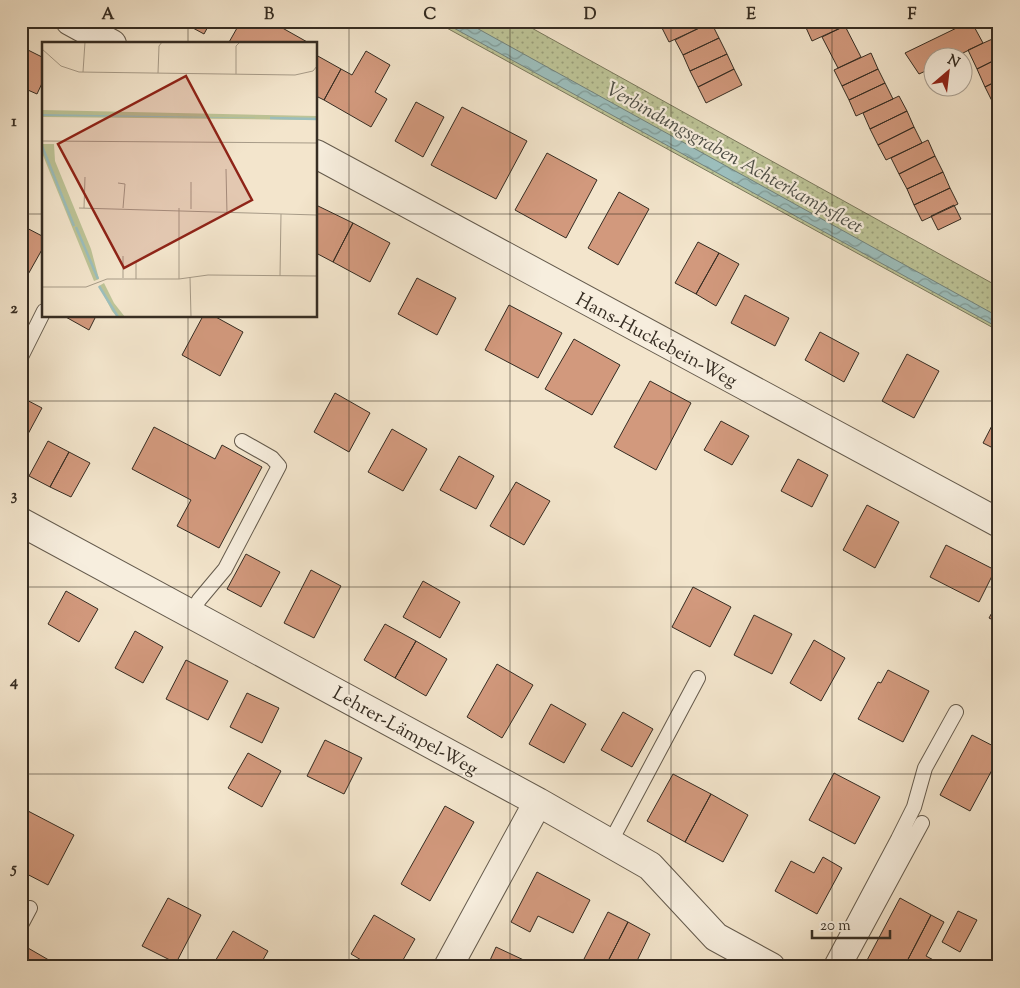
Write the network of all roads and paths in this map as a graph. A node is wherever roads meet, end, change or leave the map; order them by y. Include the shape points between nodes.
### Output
1 (70, 21) edge
2 (108, 42) edge
3 (318, 155) edge
4 (42, 315) edge
5 (21, 357) edge
6 (242, 441) dead end
7 (21, 522) edge
8 (999, 523) edge
9 (191, 614) junction
10 (698, 678) dead end
11 (956, 712) dead end
12 (538, 802) junction
13 (922, 824) dead end
14 (610, 843) junction
15 (30, 908) dead end
16 (21, 925) edge
17 (448, 967) edge
18 (771, 967) edge
19 (830, 967) edge
20 (844, 967) edge

1 - 2 street
3 - 8 street, Hans-Huckebein-Weg
4 - 5 lane
6 - 9 lane via 272,458 279,466 225,569
7 - 9 street, Lehrer-Lämpel-Weg
9 - 12 street, Lehrer-Lämpel-Weg
10 - 14 lane
11 - 19 lane via 925,768 917,798 898,840
12 - 14 street, Lehrer-Lämpel-Weg
12 - 17 street
13 - 20 lane
14 - 18 street, Lehrer-Lämpel-Weg via 650,866 716,937
15 - 16 lane

